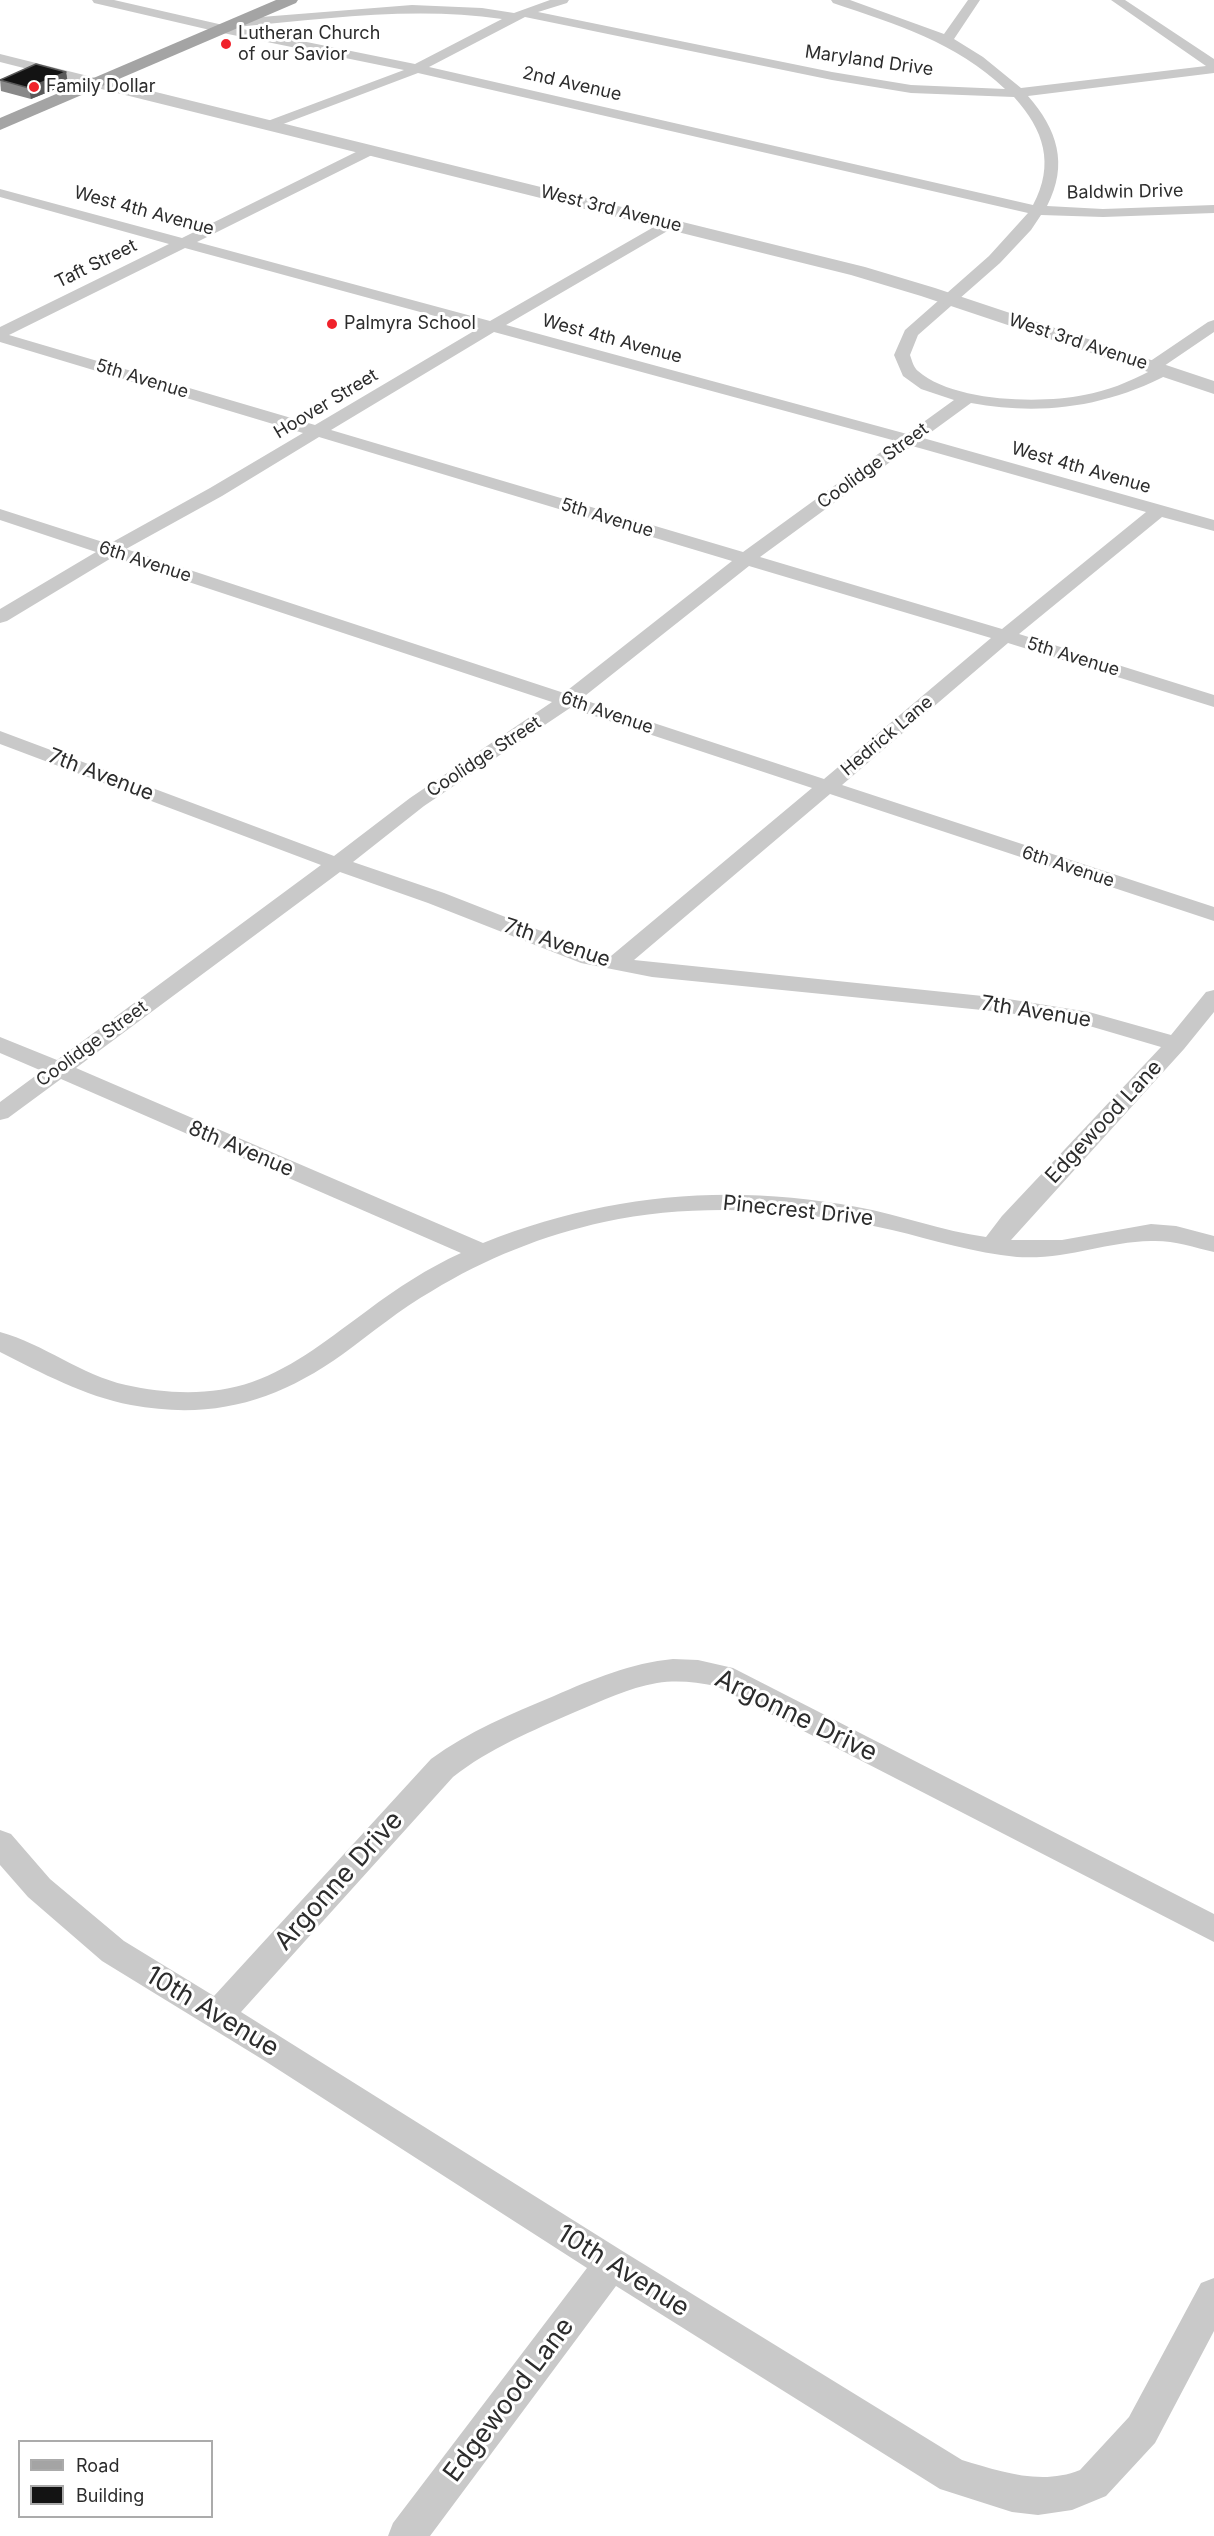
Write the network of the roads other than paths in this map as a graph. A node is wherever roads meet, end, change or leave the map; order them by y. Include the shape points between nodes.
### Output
1 (98, 0) edge
2 (290, 0) edge
3 (426, 0) edge
4 (563, 0) edge
5 (837, 0) edge
6 (974, 0) edge
7 (1117, 0) edge
8 (484, 11) junction
9 (520, 15) junction
10 (229, 26) junction
11 (947, 41) junction
12 (0, 58) edge
13 (1214, 67) edge
14 (418, 68) junction
15 (99, 83) junction
16 (1016, 93) junction
17 (0, 125) edge
18 (270, 125) junction
19 (371, 150) junction
20 (0, 192) edge
21 (1037, 210) junction
22 (1212, 216) edge
23 (671, 223) junction
24 (183, 242) junction
25 (948, 299) junction
26 (1214, 325) edge
27 (490, 327) junction
28 (0, 335) edge
29 (1157, 369) junction
30 (1214, 388) edge
31 (966, 399) junction
32 (317, 432) junction
33 (908, 440) junction
34 (1160, 510) junction
35 (0, 514) edge
36 (1214, 525) edge
37 (112, 551) junction
38 (746, 559) junction
39 (0, 617) edge
40 (1005, 636) junction
41 (568, 700) junction
42 (1214, 701) edge
43 (0, 737) edge
44 (826, 788) junction
45 (338, 864) junction
46 (1214, 914) edge
47 (615, 964) junction
48 (1214, 997) edge
49 (0, 1044) edge
50 (1176, 1044) junction
51 (58, 1070) junction
52 (0, 1113) edge
53 (1213, 1242) edge
54 (992, 1246) junction
55 (483, 1252) junction
56 (0, 1341) edge
57 (0, 1843) edge
58 (1214, 1929) edge
59 (218, 2015) junction
60 (611, 2264) junction
61 (1214, 2295) edge
62 (407, 2536) edge

1 - 10 street, 2nd Avenue
2 - 10 main road
3 - 8 street
4 - 9 street
5 - 11 street
6 - 11 street
7 - 13 street
8 - 9 street, Maryland Drive
8 - 10 street, Maryland Drive via 377,12
9 - 14 street
9 - 16 street, Maryland Drive via 911,89
10 - 14 street, 2nd Avenue
10 - 15 main road
11 - 16 street via 972,55
12 - 15 street, West 3rd Avenue
13 - 16 street, Maryland Drive
14 - 18 street
14 - 21 street, 2nd Avenue
15 - 17 main road
15 - 18 street, West 3rd Avenue
16 - 21 street via 1040,122 1050,144 1047,181
18 - 19 street, West 3rd Avenue
19 - 23 street, West 3rd Avenue
19 - 24 street, Taft Street
20 - 24 street, West 4th Avenue
21 - 22 street, Baldwin Drive via 1196,210
21 - 25 street via 1009,244
23 - 25 street, West 3rd Avenue
23 - 27 street, Hoover Street
24 - 27 street, West 4th Avenue
24 - 28 street, Taft Street
25 - 29 street, West 3rd Avenue
25 - 31 street via 902,344 901,362 921,381
26 - 29 street
27 - 32 street, Hoover Street
27 - 33 street, West 4th Avenue
28 - 32 street, 5th Avenue
29 - 30 street, West 3rd Avenue
29 - 31 street via 1116,391 1059,404
31 - 33 street, Coolidge Street
32 - 37 street, Hoover Street
32 - 38 street, 5th Avenue
33 - 34 street, West 4th Avenue
33 - 38 street, Coolidge Street
34 - 36 street, West 4th Avenue
34 - 40 street, Hedrick Lane
35 - 37 street, 6th Avenue
37 - 39 street, Hoover Street
37 - 41 street, 6th Avenue
38 - 40 street, 5th Avenue
38 - 41 street, Coolidge Street
40 - 42 street, 5th Avenue
40 - 44 street, Hedrick Lane
41 - 44 street, 6th Avenue
41 - 45 street, Coolidge Street via 417,802
43 - 45 street, 7th Avenue
44 - 46 street, 6th Avenue
44 - 47 street, Hedrick Lane
45 - 47 street, 7th Avenue via 537,936 568,951
45 - 51 street, Coolidge Street
47 - 50 street, 7th Avenue via 1002,1005 1089,1019
48 - 50 street, Edgewood Lane
49 - 51 street, 8th Avenue
50 - 54 street, Edgewood Lane
51 - 52 street, Coolidge Street
51 - 55 street, 8th Avenue
53 - 54 street, Pinecrest Drive via 1163,1233 1060,1249
54 - 55 street, Pinecrest Drive via 878,1220 736,1202 693,1202 608,1213 527,1234
55 - 56 street, Pinecrest Drive via 418,1287 288,1377 240,1396 207,1400 125,1394 96,1386
57 - 59 street, 10th Avenue via 39,1888 113,1952
58 - 59 street, Argonne Drive via 723,1676 673,1670 621,1680 489,1736 459,1754
59 - 60 street, 10th Avenue
60 - 61 street, 10th Avenue via 953,2476 1012,2493 1038,2496 1072,2492 1093,2484 1142,2430
60 - 62 street, Edgewood Lane

